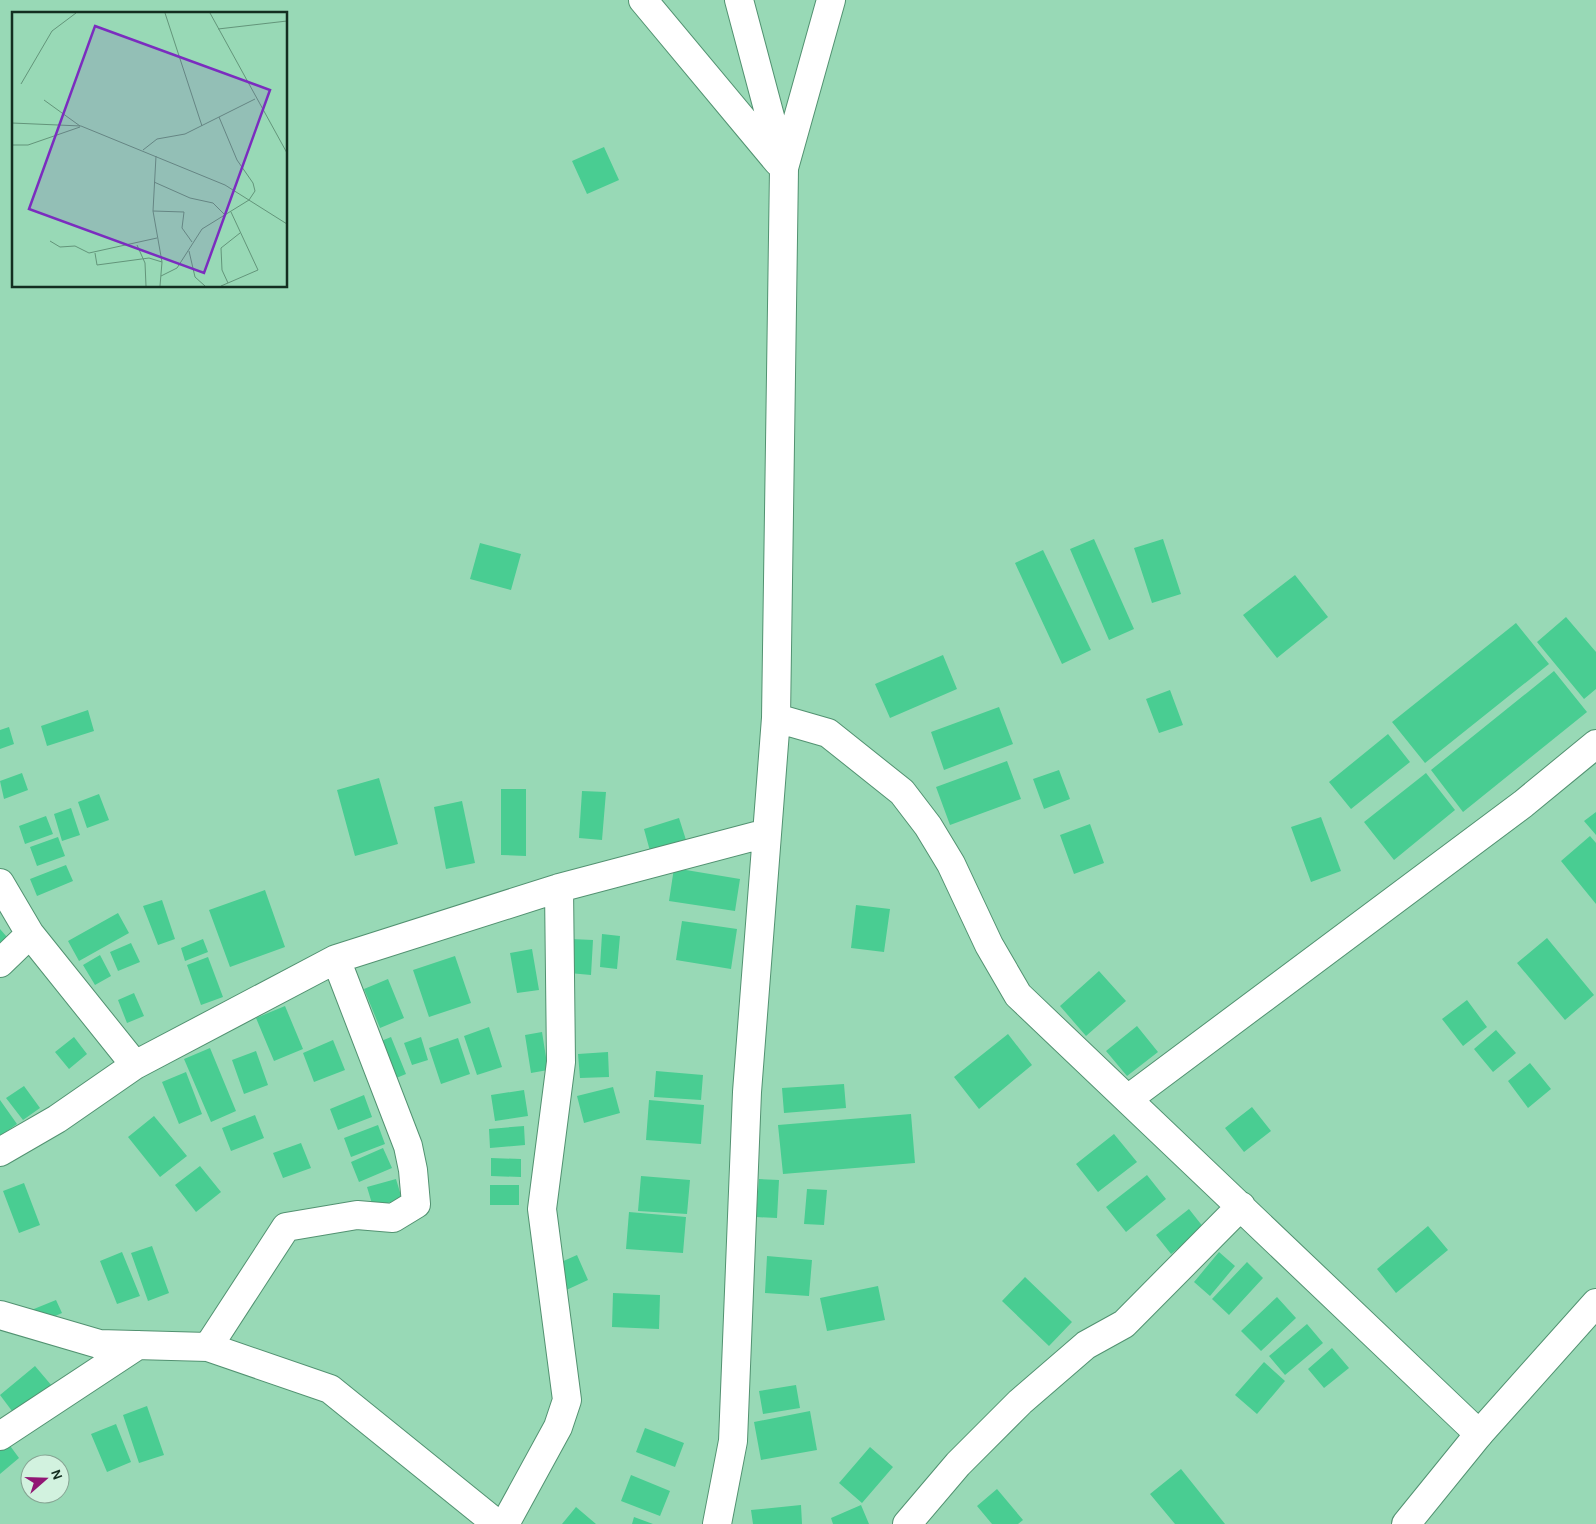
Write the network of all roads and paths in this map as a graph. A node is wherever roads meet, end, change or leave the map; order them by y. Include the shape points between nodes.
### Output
1 (642, 0) edge
2 (740, 0) edge
3 (831, 0) edge
4 (784, 169) junction
5 (776, 718) junction
6 (1596, 744) edge
7 (767, 833) junction
8 (0, 883) edge
9 (559, 888) junction
10 (30, 934) junction
11 (336, 959) junction
12 (0, 963) edge
13 (135, 1065) junction
14 (1128, 1099) junction
15 (0, 1152) edge
16 (1241, 1206) junction
17 (1596, 1304) edge
18 (0, 1315) edge
19 (138, 1345) junction
20 (208, 1347) junction
21 (1479, 1434) junction
22 (0, 1436) edge
23 (497, 1524) edge
24 (505, 1524) edge
25 (717, 1524) edge
26 (908, 1524) edge
27 (1406, 1524) edge

1 - 4 street
2 - 4 street
3 - 4 street
4 - 5 street
5 - 7 street
5 - 14 street via 828,733 902,792 951,864 989,945 1018,994
6 - 14 street via 1523,804
7 - 9 street
7 - 25 street via 747,1092 733,1441
8 - 10 street
9 - 11 street
9 - 24 street via 561,1062 542,1208 567,1400 558,1427
10 - 12 street
10 - 13 street
11 - 13 street
11 - 20 street via 408,1146 416,1204 393,1218 357,1215 286,1227
13 - 15 street via 57,1119
14 - 16 street
16 - 21 street
16 - 26 street via 1124,1324 1086,1345 1020,1402 958,1464
17 - 21 street
18 - 19 street via 99,1344
19 - 20 street
19 - 22 street
20 - 23 street via 330,1389
21 - 27 street

